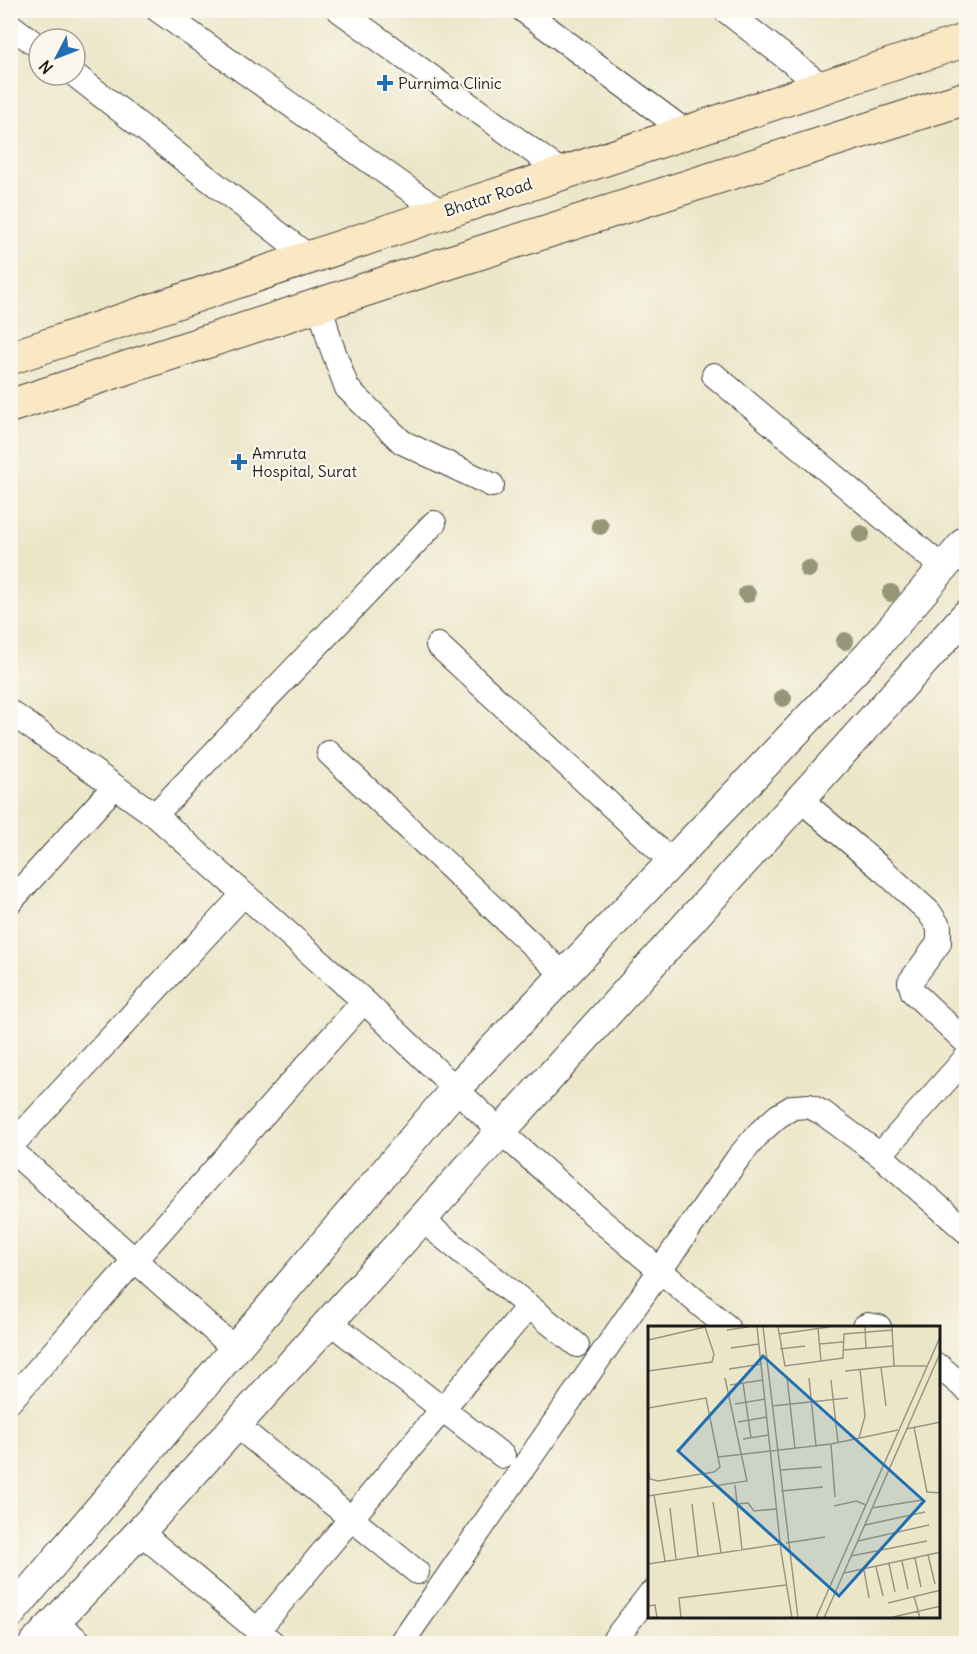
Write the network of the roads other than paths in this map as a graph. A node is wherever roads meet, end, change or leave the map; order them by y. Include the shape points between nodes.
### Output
1 (158, 10) edge
2 (339, 10) edge
3 (523, 10) edge
4 (725, 10) edge
5 (10, 26) edge
6 (27, 39) edge
7 (966, 40) edge
8 (87, 84) edge
9 (822, 86) junction
10 (966, 98) edge
11 (686, 132) junction
12 (563, 173) junction
13 (442, 213) junction
14 (309, 257) junction
15 (320, 304) junction
16 (10, 358) edge
17 (714, 375) dead end
18 (10, 406) edge
19 (492, 485) dead end
20 (434, 524) dead end
21 (966, 541) edge
22 (943, 568) junction
23 (966, 615) edge
24 (438, 645) dead end
25 (10, 712) edge
26 (329, 753) dead end
27 (114, 787) junction
28 (801, 800) junction
29 (155, 815) junction
30 (672, 862) junction
31 (243, 894) junction
32 (10, 902) edge
33 (564, 975) junction
34 (364, 1001) junction
35 (966, 1042) edge
36 (966, 1058) edge
37 (457, 1087) junction
38 (501, 1132) junction
39 (10, 1148) edge
40 (880, 1155) junction
41 (422, 1220) junction
42 (966, 1231) edge
43 (135, 1260) junction
44 (661, 1271) junction
45 (528, 1307) junction
46 (330, 1322) junction
47 (726, 1326) edge
48 (577, 1345) dead end
49 (236, 1350) junction
50 (941, 1369) edge
51 (966, 1389) edge
52 (10, 1401) edge
53 (442, 1410) junction
54 (237, 1425) junction
55 (503, 1456) dead end
56 (350, 1519) junction
57 (140, 1532) junction
58 (417, 1572) dead end
59 (648, 1597) edge
60 (10, 1614) edge
61 (55, 1621) junction
62 (265, 1637) edge
63 (34, 1644) edge
64 (82, 1644) edge
65 (401, 1644) edge
66 (611, 1644) edge

1 - 13 street
2 - 12 street
3 - 11 street
4 - 9 street
5 - 6 street
7 - 9 main road, Bhatar Road
8 - 14 street
9 - 11 main road, Bhatar Road
10 - 15 main road
11 - 12 main road, Bhatar Road
12 - 13 main road, Bhatar Road
13 - 14 main road, Bhatar Road
14 - 16 main road, Bhatar Road
15 - 18 main road
15 - 19 street via 347,388 402,442
17 - 22 street
20 - 29 street
21 - 22 street
22 - 30 street via 869,655
23 - 28 street
24 - 30 street
25 - 27 street
26 - 33 street
27 - 29 street
27 - 32 street
28 - 35 street via 929,912 939,927 939,943 910,982 912,992
28 - 38 street
29 - 31 street
30 - 33 street
31 - 34 street
31 - 39 street
33 - 37 street
34 - 37 street
34 - 43 street
36 - 40 street
37 - 38 street
37 - 49 street
38 - 41 street
38 - 44 street
39 - 43 street
40 - 42 street
40 - 44 street via 823,1113 809,1106 793,1107 759,1133 738,1158
41 - 45 street
41 - 46 street
43 - 49 street
43 - 52 street
44 - 47 street
44 - 65 street
45 - 48 street
45 - 53 street
46 - 53 street
46 - 54 street
49 - 60 street
50 - 51 street
53 - 55 street
53 - 56 street
54 - 56 street
54 - 57 street
56 - 58 street
56 - 62 street
57 - 61 street
57 - 62 street
59 - 66 street
61 - 63 street
61 - 64 street

